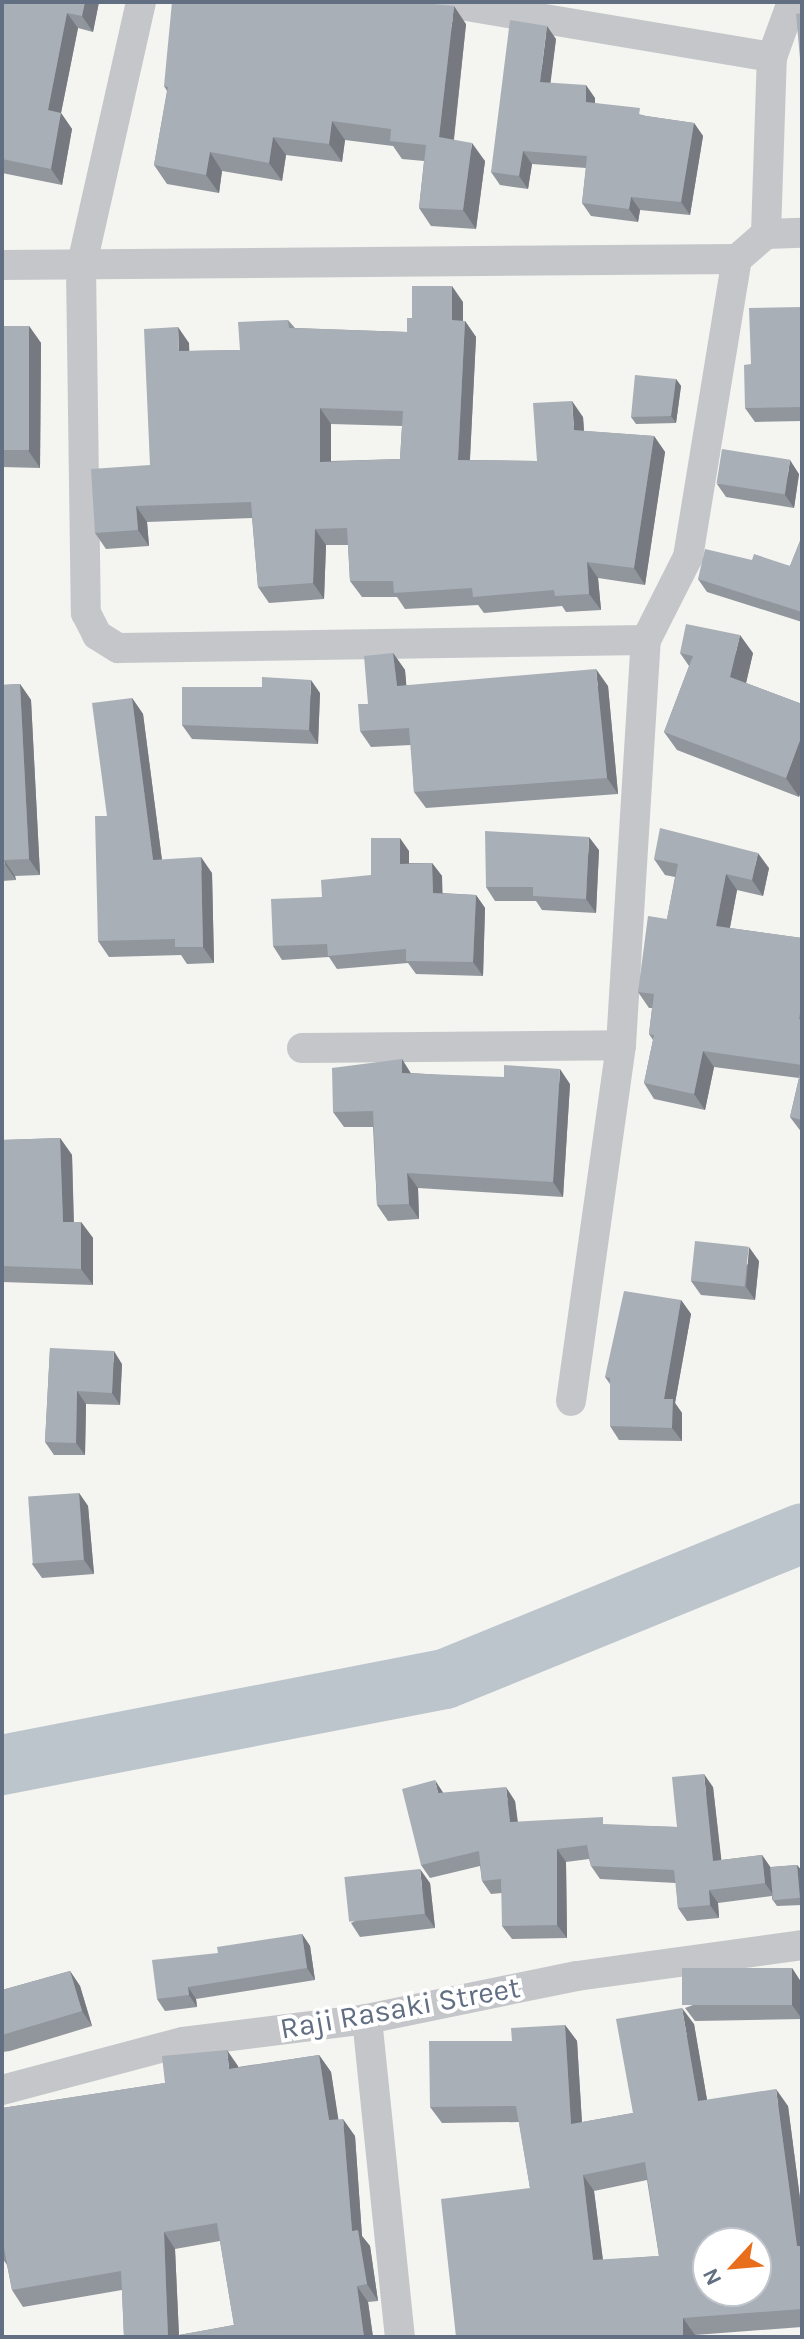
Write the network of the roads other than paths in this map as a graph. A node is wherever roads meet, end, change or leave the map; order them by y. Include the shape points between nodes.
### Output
1 (141, 2) edge
2 (443, 2) edge
3 (792, 2) edge
4 (772, 57) junction
5 (802, 233) edge
6 (766, 234) junction
7 (737, 259) junction
8 (2, 265) edge
9 (81, 268) junction
10 (646, 640) junction
11 (621, 1045) junction
12 (302, 1048) dead end
13 (571, 1401) dead end
14 (802, 1945) edge
15 (367, 2019) junction
16 (2, 2090) edge
17 (400, 2337) edge

1 - 9 street
2 - 4 street
3 - 4 street
4 - 6 street
5 - 6 street
6 - 7 street
7 - 9 street
7 - 10 street via 688,557
8 - 9 street
9 - 10 street via 86,613 97,635 118,648
10 - 11 street
11 - 12 street
11 - 13 street
14 - 15 street, Raji Rasaki Street via 577,1976
15 - 16 street, Raji Rasaki Street via 154,2048
15 - 17 street

